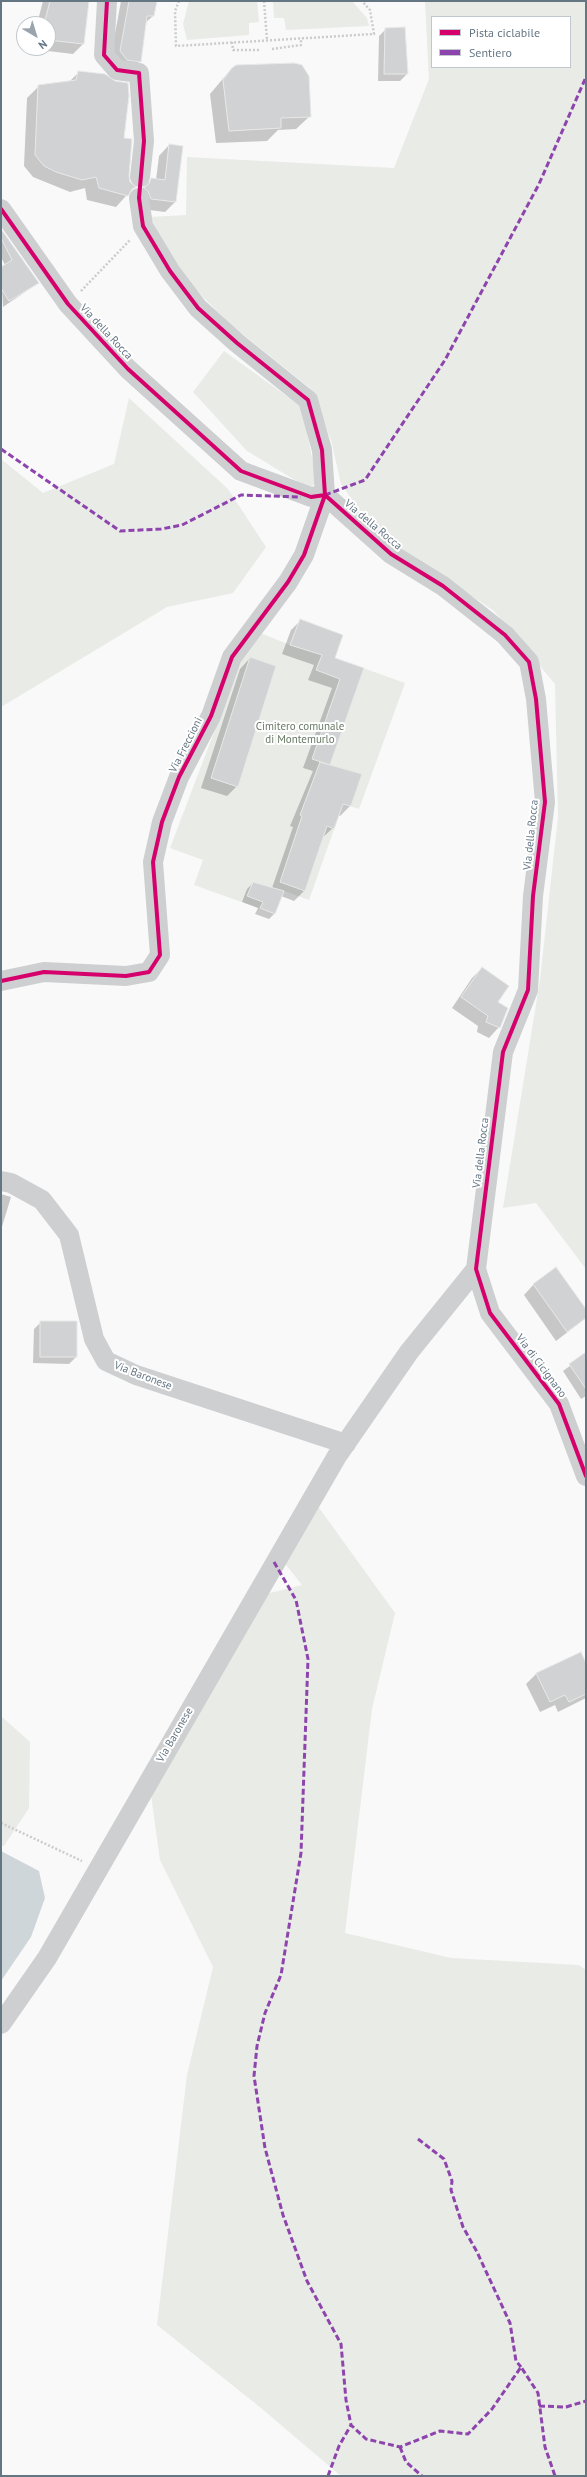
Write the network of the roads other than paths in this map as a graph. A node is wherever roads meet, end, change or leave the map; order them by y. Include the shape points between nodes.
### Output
1 (107, 1) edge
2 (140, 177) dead end
3 (140, 198) dead end
4 (1, 209) edge
5 (325, 495) junction
6 (1, 981) edge
7 (1, 1181) edge
8 (476, 1269) junction
9 (346, 1444) junction
10 (586, 1476) edge
11 (1, 2024) edge

1 - 2 street via 104,55 117,70 138,72 144,141
3 - 5 street via 143,226 170,271 198,308 308,400 322,450
4 - 5 street, Via della Rocca via 68,304 128,369 241,471 311,497
5 - 6 street, Via Freccioni via 304,555 288,582 232,657 211,716 179,777 162,822 153,862 160,955 149,972 126,976 44,972
5 - 8 street, Via della Rocca via 391,554 444,586 505,635 530,662 536,699 545,802 533,896 528,990 503,1052
7 - 9 street, Via Baronese via 11,1183 42,1200 69,1236 94,1340 106,1361 136,1375
8 - 9 street, Via Baronese via 409,1352
8 - 10 street, Via di Cicignano via 490,1313 559,1404
9 - 11 street, Via Baronese via 274,1562 48,1958

